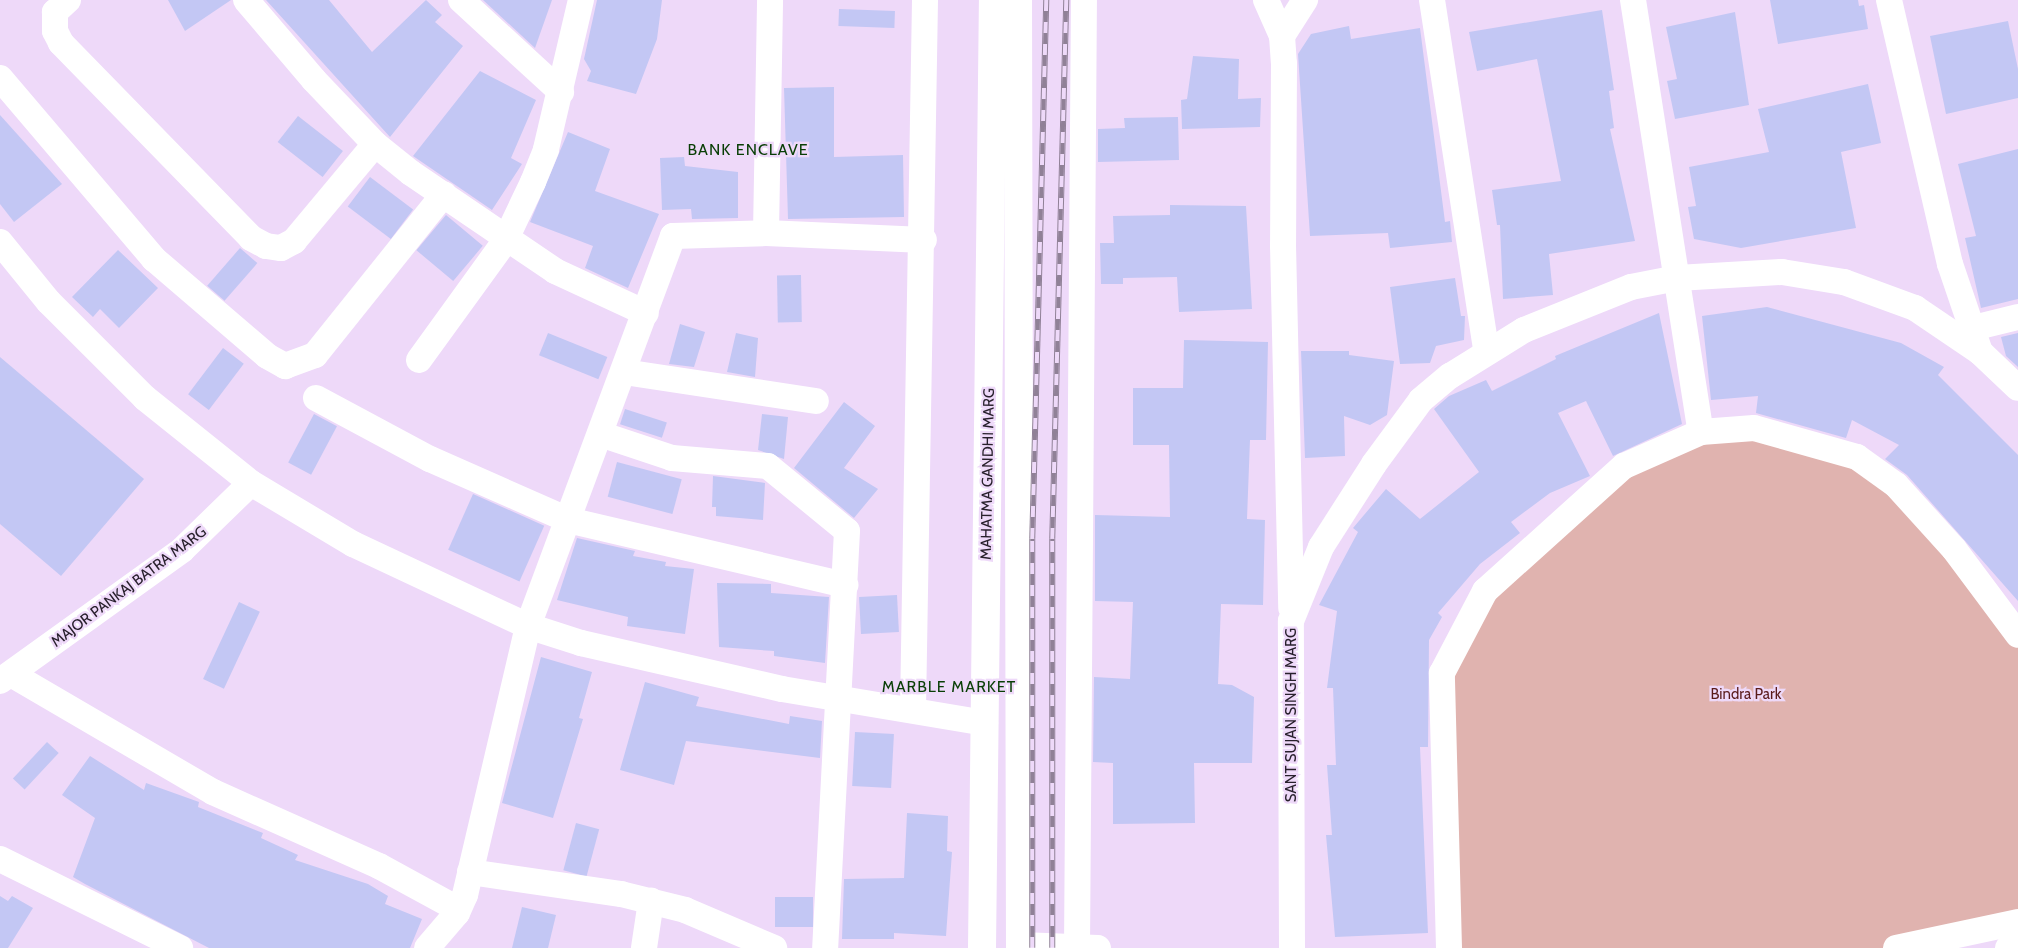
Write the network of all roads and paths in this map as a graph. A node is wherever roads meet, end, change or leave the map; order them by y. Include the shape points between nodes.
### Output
1 (68, 0) edge
2 (246, 0) edge
3 (461, 0) edge
4 (581, 0) edge
5 (770, 0) edge
6 (925, 0) edge
7 (994, 0) edge
8 (1018, 0) edge
9 (1084, 0) edge
10 (1266, 0) edge
11 (1305, 0) edge
12 (1432, 0) edge
13 (1633, 0) edge
14 (1890, 0) edge
15 (1282, 36) junction
16 (0, 78) edge
17 (560, 92) junction
18 (375, 144) junction
19 (444, 194) junction
20 (766, 233) junction
21 (505, 240) junction
22 (924, 240) junction
23 (0, 242) edge
24 (1677, 278) junction
25 (646, 313) junction
26 (2018, 316) edge
27 (1975, 340) junction
28 (1486, 350) junction
29 (419, 360) dead end
30 (624, 372) junction
31 (2018, 388) edge
32 (316, 398) dead end
33 (816, 401) dead end
34 (1701, 432) junction
35 (600, 434) junction
36 (251, 484) junction
37 (568, 520) junction
38 (845, 585) junction
39 (1291, 621) junction
40 (528, 626) junction
41 (2018, 636) edge
42 (6, 678) edge
43 (841, 698) junction
44 (913, 710) junction
45 (985, 723) junction
46 (0, 860) edge
47 (470, 872) junction
48 (651, 901) junction
49 (458, 909) junction
50 (2018, 922) edge
51 (763, 946) edge
52 (1020, 946) edge
53 (2018, 946) edge
54 (180, 948) edge
55 (427, 948) edge
56 (644, 948) edge
57 (825, 948) edge
58 (982, 948) edge
59 (1084, 948) edge
60 (1292, 948) edge
61 (1448, 948) edge
62 (1896, 948) edge
63 (2008, 948) edge

1 - 18 street via 56,12 55,31 61,43 252,238 266,246 280,248 294,241
2 - 18 street
3 - 17 street
4 - 17 street
5 - 20 street
6 - 22 street
7 - 45 main road, MAHATMA GANDHI MARG
8 - 52 main road, MAHATMA GANDHI MARG
9 - 59 street
10 - 15 street
11 - 15 street
12 - 28 street
13 - 24 street
14 - 27 street
15 - 39 street
16 - 19 street via 154,259 267,356 285,366 315,355
17 - 21 street via 546,149
18 - 19 street
19 - 21 street
20 - 22 street
20 - 25 street via 684,233 673,236
21 - 25 street via 561,274
21 - 29 street
22 - 44 street
23 - 36 street via 50,302 145,398
24 - 27 street, SANT SUJAN SINGH MARG via 1782,272 1844,282 1915,308
24 - 28 street, SANT SUJAN SINGH MARG via 1631,287
24 - 34 street
25 - 30 street
26 - 27 street
27 - 31 street, SANT SUJAN SINGH MARG
28 - 39 street, SANT SUJAN SINGH MARG via 1421,400 1374,464 1321,547
30 - 33 street
30 - 35 street
32 - 37 street via 430,458
34 - 41 street via 1754,428 1857,457 1896,485 1954,548
34 - 61 street via 1624,466 1549,531 1485,591 1442,673
35 - 37 street
35 - 38 street via 672,458 768,466 847,532
36 - 40 street via 353,544
36 - 42 street, MAJOR PANKAJ BATRA MARG via 182,550
37 - 38 street
37 - 40 street
38 - 43 street
39 - 60 street, SANT SUJAN SINGH MARG
40 - 43 street via 640,658
40 - 47 street
42 - 49 street via 213,792 379,866
43 - 44 street
43 - 57 street
44 - 45 street
45 - 58 main road, MAHATMA GANDHI MARG
46 - 54 street
47 - 48 street
47 - 49 street
48 - 51 street via 685,910
48 - 56 street
49 - 55 street
50 - 62 street
52 - 59 street
53 - 63 street

